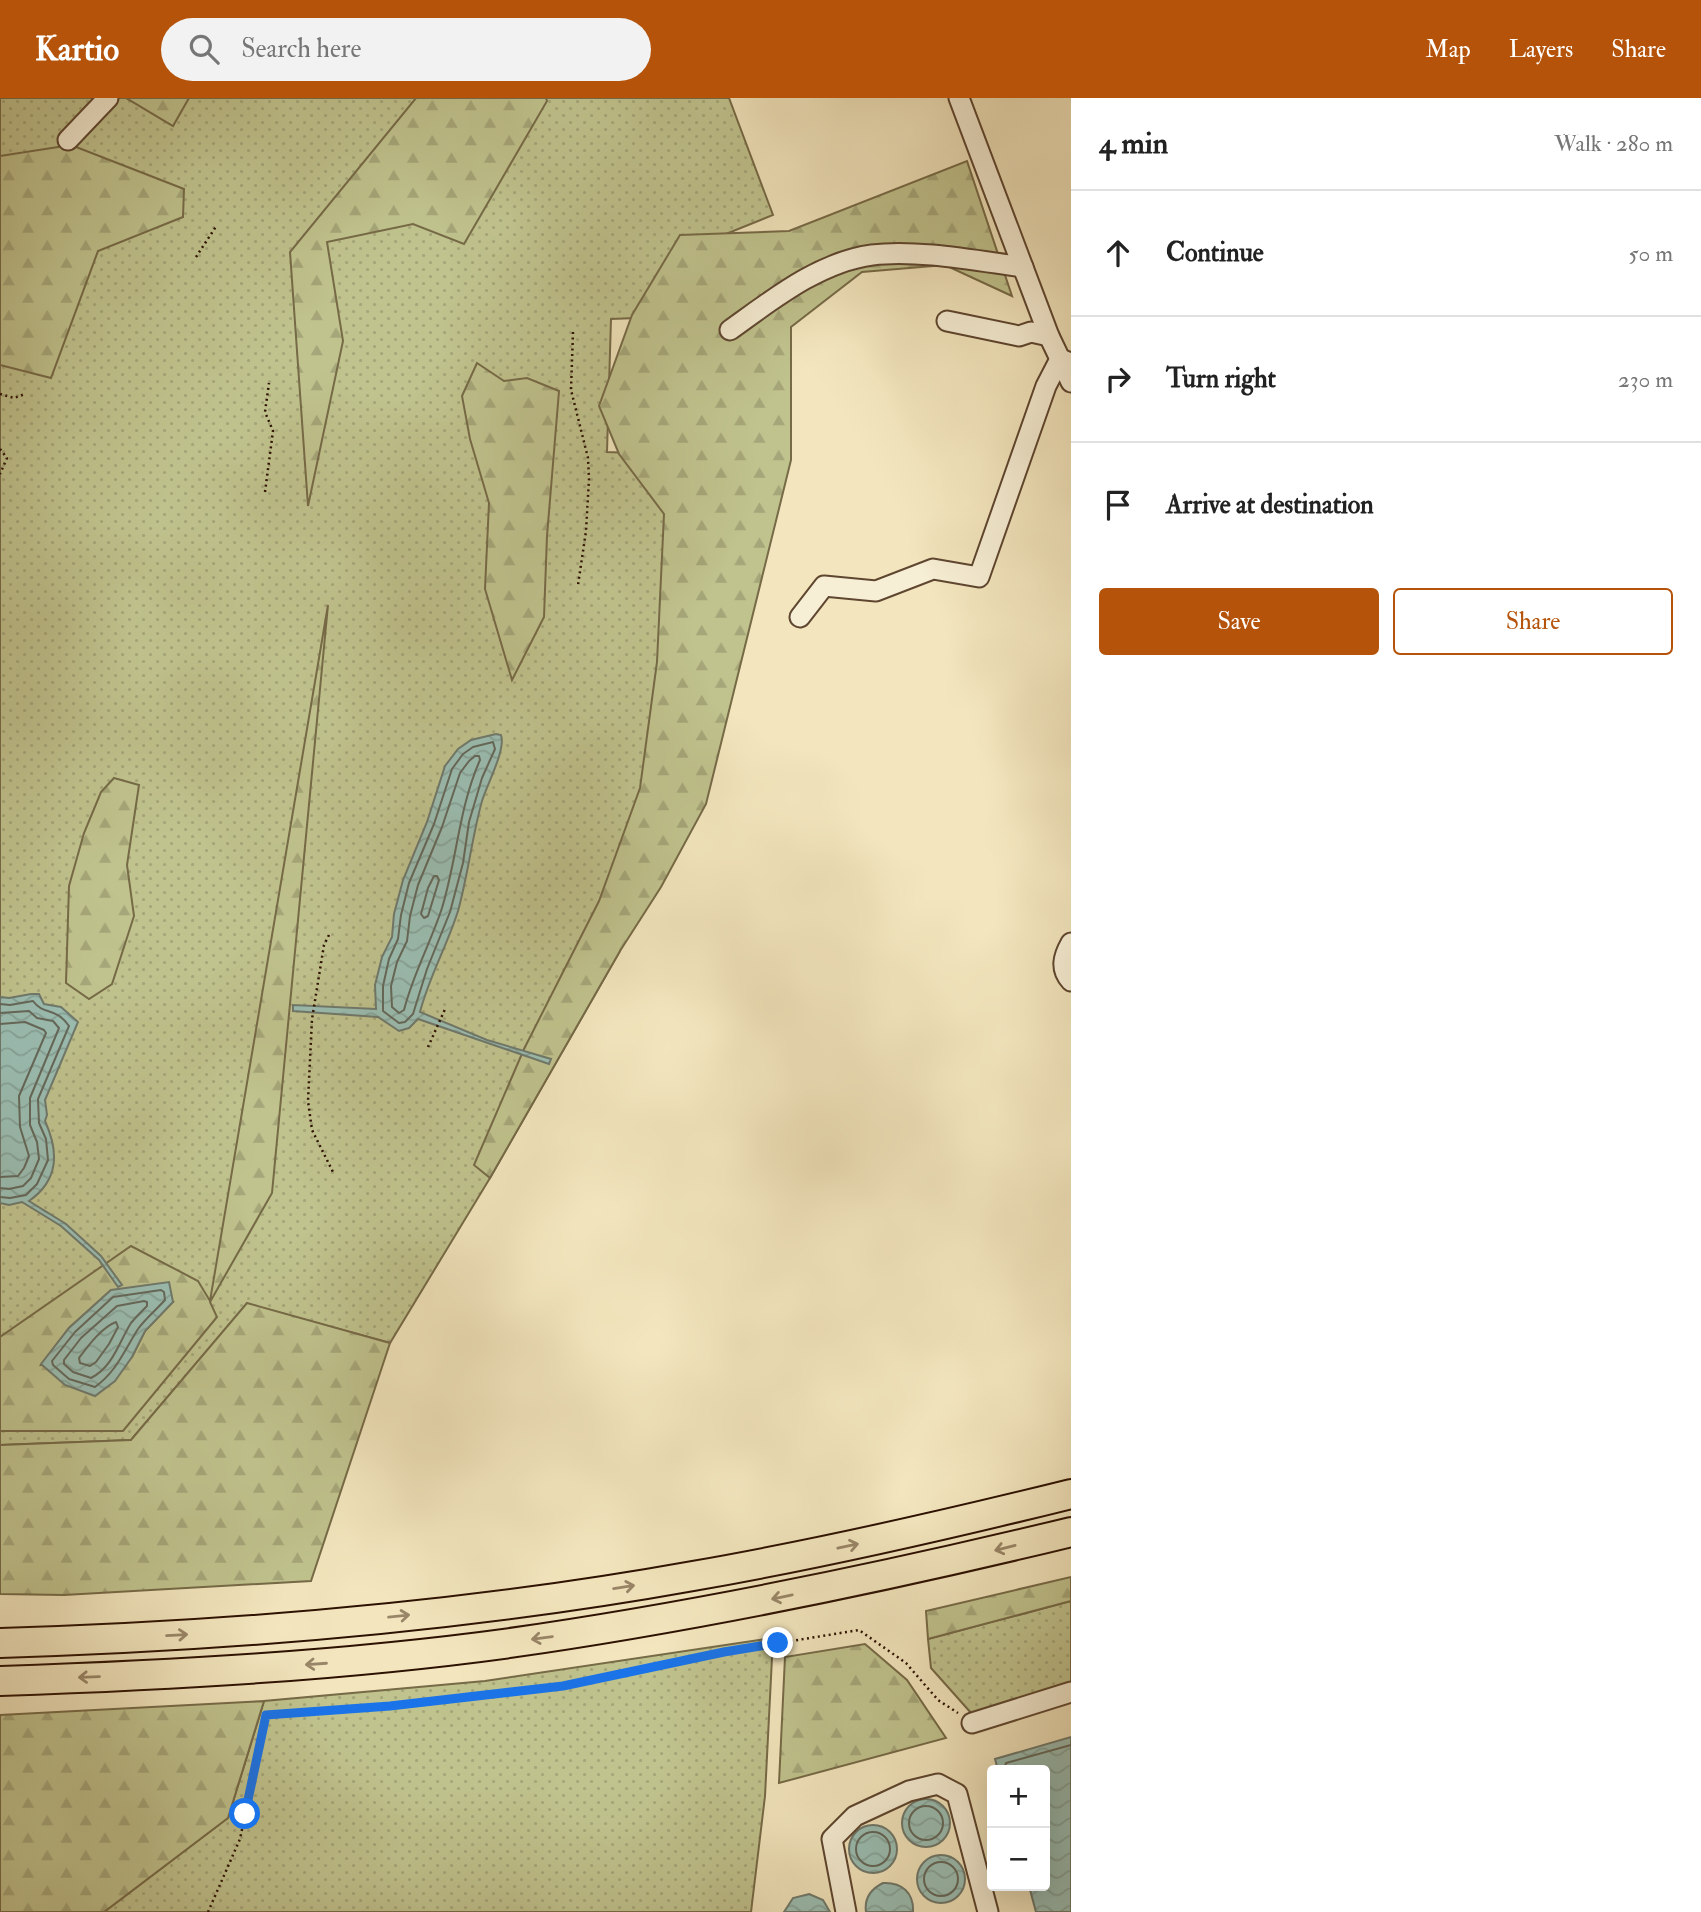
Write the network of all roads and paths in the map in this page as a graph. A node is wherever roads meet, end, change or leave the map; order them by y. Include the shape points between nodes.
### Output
1 (108, 98) edge
2 (959, 98) edge
3 (68, 140) dead end
4 (217, 225) dead end
5 (196, 257) dead end
6 (1023, 267) junction
7 (947, 321) dead end
8 (730, 330) dead end
9 (573, 332) dead end
10 (1049, 336) junction
11 (1066, 361) edge
12 (1071, 382) edge
13 (270, 383) dead end
14 (0, 394) edge
15 (25, 394) dead end
16 (0, 449) edge
17 (0, 474) edge
18 (265, 492) dead end
19 (578, 585) dead end
20 (800, 617) dead end
21 (329, 935) dead end
22 (1071, 943) edge
23 (1071, 981) edge
24 (446, 1007) dead end
25 (428, 1047) dead end
26 (334, 1174) dead end
27 (1071, 1494) edge
28 (1071, 1532) edge
29 (0, 1643) edge
30 (0, 1681) edge
31 (1071, 1692) edge
32 (972, 1723) joint
33 (208, 1912) edge
34 (846, 1912) edge
35 (988, 1912) edge

1 - 3 street
2 - 6 street
4 - 5 path
6 - 8 street via 944,257 873,255 822,271
6 - 10 street
7 - 10 street via 1019,336 1031,332
9 - 19 path via 571,390 589,479
10 - 11 street
11 - 12 street
11 - 20 street via 1046,386 979,577 933,569 876,591 824,586
13 - 18 path via 265,412 273,431
14 - 15 path via 14,398
16 - 17 path via 7,458
21 - 26 path via 312,1019 307,1082 312,1130
22 - 23 street via 1063,965
24 - 25 path
29 -> 27 highway via 208,1634 572,1595 843,1547
28 -> 30 highway via 757,1602 509,1643 198,1673
31 - 32 street
32 - 33 path via 938,1700 906,1662 859,1630 563,1686 266,1715 240,1839
34 - 35 street via 832,1839 855,1816 909,1791 938,1784 957,1794

